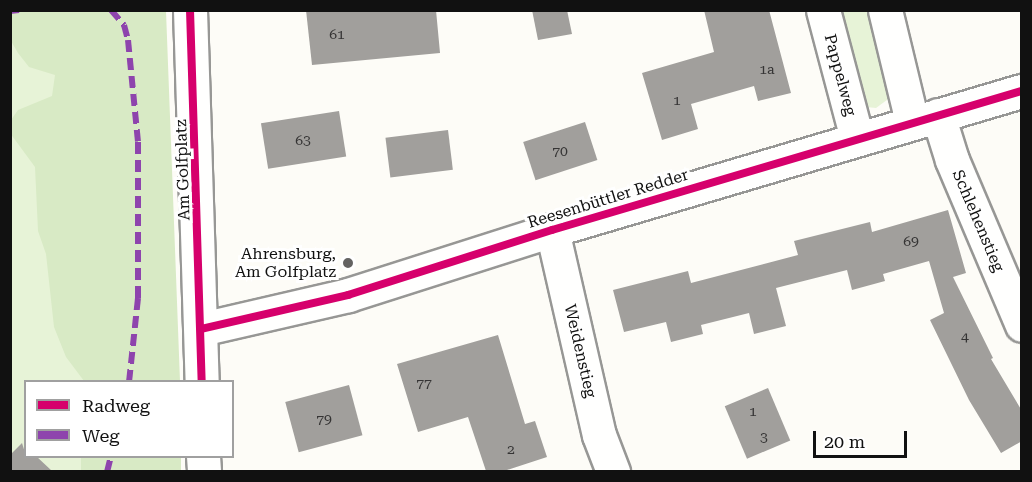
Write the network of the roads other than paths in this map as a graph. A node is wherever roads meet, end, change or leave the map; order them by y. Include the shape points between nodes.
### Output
1 (190, 10) edge
2 (823, 10) edge
3 (885, 10) edge
4 (1022, 91) edge
5 (925, 119) junction
6 (857, 139) junction
7 (552, 230) junction
8 (1022, 326) edge
9 (201, 329) junction
10 (202, 380) edge
11 (613, 471) edge

1 - 9 street, Am Golfplatz
2 - 6 street, Pappelweg
3 - 5 street
4 - 5 street, Reesenbüttler Redder
5 - 6 street, Reesenbüttler Redder
5 - 8 street, Schlehenstieg via 952,160
6 - 7 street, Reesenbüttler Redder
7 - 9 street, Reesenbüttler Redder via 348,295
7 - 11 street, Weidenstieg via 599,435
9 - 10 street, Am Golfplatz

